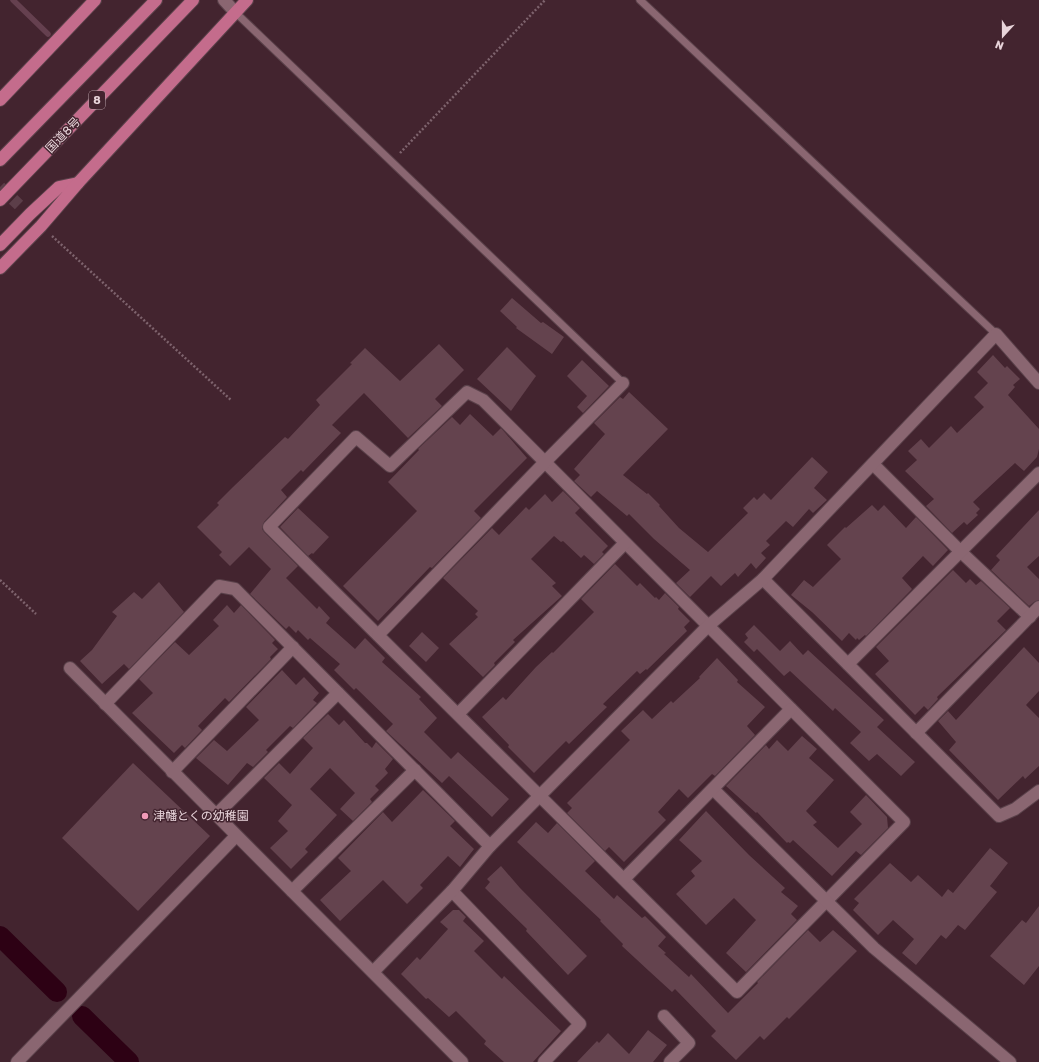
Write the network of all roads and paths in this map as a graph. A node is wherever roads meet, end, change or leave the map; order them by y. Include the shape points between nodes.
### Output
1 (95, 0) edge
2 (156, 0) edge
3 (193, 0) edge
4 (224, 0) edge
5 (247, 0) edge
6 (544, 0) edge
7 (640, 0) edge
8 (235, 12) junction
9 (0, 100) edge
10 (0, 160) edge
11 (392, 162) junction
12 (78, 183) junction
13 (0, 200) edge
14 (41, 226) junction
15 (0, 245) edge
16 (0, 268) edge
17 (996, 334) junction
18 (623, 383) joint
19 (1039, 383) edge
20 (231, 400) dead end
21 (545, 462) junction
22 (873, 464) junction
23 (1039, 473) edge
24 (625, 543) junction
25 (961, 552) junction
26 (763, 579) junction
27 (0, 580) edge
28 (1039, 607) edge
29 (36, 614) dead end
30 (1030, 617) junction
31 (708, 626) junction
32 (378, 635) junction
33 (293, 647) junction
34 (848, 664) junction
35 (70, 668) dead end
36 (338, 693) junction
37 (105, 704) junction
38 (791, 709) junction
39 (458, 714) junction
40 (916, 733) junction
41 (415, 770) junction
42 (172, 772) junction
43 (713, 789) junction
44 (1039, 791) edge
45 (540, 796) junction
46 (216, 815) junction
47 (236, 836) junction
48 (490, 846) junction
49 (624, 879) junction
50 (292, 891) junction
51 (452, 892) junction
52 (826, 902) junction
53 (373, 972) junction
54 (664, 1016) dead end
55 (17, 1062) edge
56 (462, 1062) edge
57 (544, 1062) edge
58 (670, 1062) edge
59 (1010, 1062) edge

1 - 9 highway
2 - 10 highway, 8
3 - 13 highway, 国道8号 / 8
4 - 8 street
5 - 8 highway
6 - 11 path
7 - 17 lane
8 - 11 lane
8 - 12 highway
11 - 18 lane
12 - 14 highway
12 - 15 highway via 59,187
14 - 16 highway
14 - 20 path
17 - 19 street
17 - 22 street
18 - 21 street
21 - 24 street
21 - 32 street
21 - 32 street via 483,400 467,392 390,466 356,437 350,442 269,527
22 - 25 street
22 - 26 street
23 - 25 street
24 - 31 street
24 - 39 street
25 - 30 street
25 - 34 street
26 - 31 street
26 - 34 street
27 - 29 path
28 - 30 street
30 - 40 street
31 - 38 street
31 - 45 street
32 - 39 street
33 - 36 street
33 - 37 street via 235,589 219,586
33 - 42 street
34 - 40 street
35 - 37 street
36 - 41 street
36 - 46 street
37 - 42 street
38 - 43 street
38 - 52 street via 904,822
39 - 45 street
40 - 44 street via 999,816 1015,809
41 - 48 street
41 - 50 street
42 - 46 street
43 - 49 street
43 - 52 street
45 - 48 street
45 - 49 street
46 - 47 street
47 - 50 street
47 - 55 street
48 - 51 street
49 - 52 street via 738,992
50 - 53 street
51 - 53 street
51 - 57 street via 580,1024
52 - 59 street via 874,948
53 - 56 street
54 - 58 street via 689,1043

